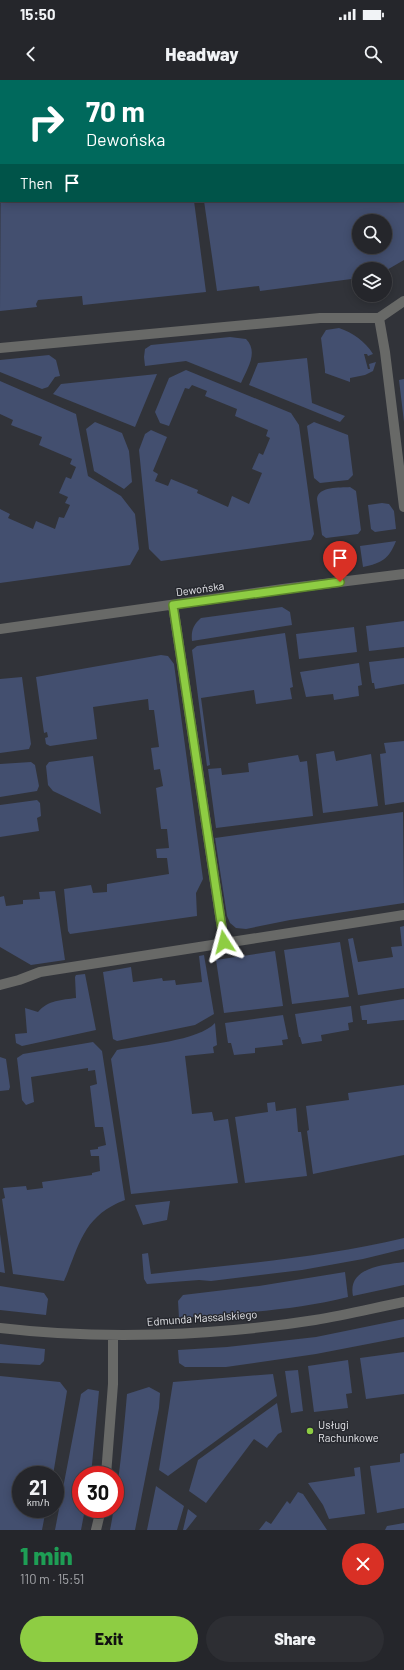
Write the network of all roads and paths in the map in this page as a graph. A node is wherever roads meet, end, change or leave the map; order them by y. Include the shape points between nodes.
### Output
1 (404, 301) edge
2 (379, 318) junction
3 (0, 348) edge
4 (404, 507) edge
5 (404, 574) edge
6 (173, 605) junction
7 (0, 629) edge
8 (404, 915) edge
9 (224, 942) junction
10 (0, 985) edge
11 (404, 1302) edge
12 (0, 1328) edge
13 (113, 1335) junction
14 (107, 1466) edge
15 (99, 1518) edge
16 (96, 1530) edge

1 - 2 street
2 - 3 street via 320,318
2 - 4 street
5 - 6 street, Dewońska
6 - 7 street, Dewońska
6 - 9 street
8 - 9 street
9 - 10 street via 40,972
11 - 13 street, Edmunda Massalskiego via 272,1326
12 - 13 street, Edmunda Massalskiego
13 - 14 street via 112,1400
15 - 16 street

